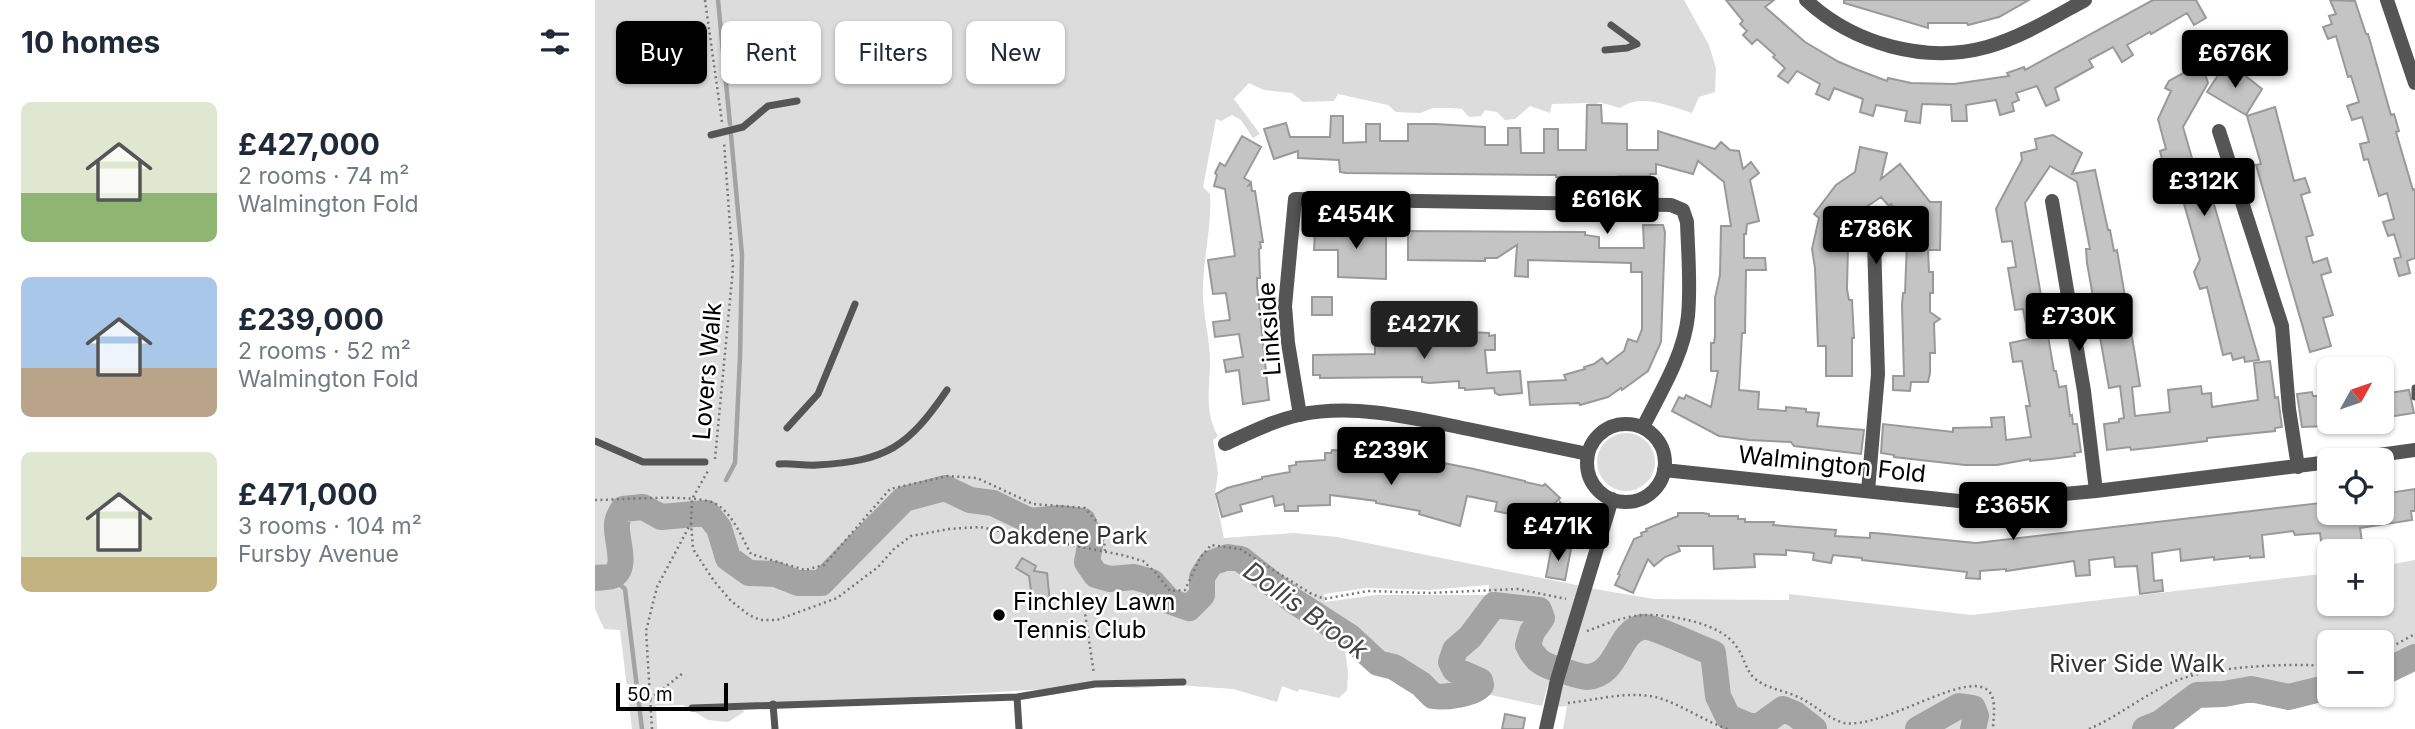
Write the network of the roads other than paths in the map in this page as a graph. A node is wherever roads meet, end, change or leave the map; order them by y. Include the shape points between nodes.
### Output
1 (1806, 0) edge
2 (2085, 0) edge
3 (2387, 0) edge
4 (1611, 25) dead end
5 (1605, 50) dead end
6 (2415, 83) edge
7 (797, 101) dead end
8 (2219, 131) dead end
9 (711, 135) dead end
10 (2052, 201) dead end
11 (1874, 242) dead end
12 (855, 304) dead end
13 (2415, 388) edge
14 (947, 390) dead end
15 (2415, 397) edge
16 (1300, 415) junction
17 (1643, 427) junction
18 (787, 428) dead end
19 (595, 441) edge
20 (1225, 444) dead end
21 (2415, 450) edge
22 (2394, 453) edge
23 (1588, 454) junction
24 (705, 462) dead end
25 (779, 464) dead end
26 (2317, 464) edge
27 (2298, 467) junction
28 (1664, 470) junction
29 (1868, 491) junction
30 (2096, 491) junction
31 (1612, 499) junction
32 (1183, 682) dead end
33 (1017, 697) junction
34 (773, 704) junction
35 (692, 708) dead end
36 (775, 729) edge
37 (1019, 729) edge
38 (1546, 729) edge

1 - 2 street via 1844,27 1883,45 1938,53 2002,42
3 - 6 street
4 - 5 lane via 1637,44
7 - 9 lane via 768,106 743,127
8 - 27 street via 2282,326
10 - 30 street
11 - 29 street via 1878,374
12 - 18 lane via 818,394
13 - 15 lane
14 - 25 lane via 900,445 870,459 814,466
16 - 17 street, Linkside via 1285,306 1290,194 1671,205 1683,210 1687,222 1688,317 1670,374
16 - 20 street
16 - 23 street via 1382,413
17 - 23 street via 1609,427 1599,434
17 - 28 street via 1661,445
19 - 24 lane via 643,462
21 - 22 street
23 - 31 street via 1594,486
26 - 27 street, Walmington Fold
27 - 30 street, Walmington Fold
28 - 29 street, Walmington Fold
28 - 31 street via 1645,497 1623,502
29 - 30 street, Walmington Fold via 1959,501
31 - 38 street
32 - 33 lane via 1095,684
33 - 34 lane
33 - 37 lane
34 - 35 lane
34 - 36 lane

